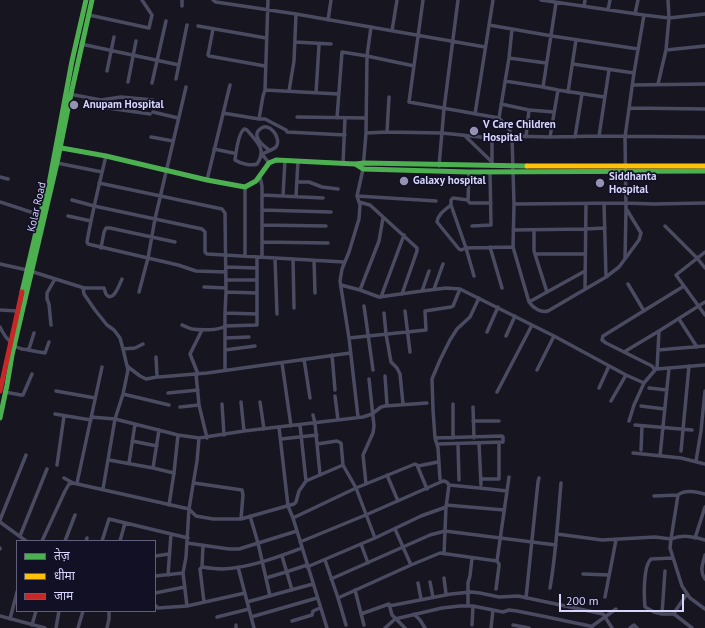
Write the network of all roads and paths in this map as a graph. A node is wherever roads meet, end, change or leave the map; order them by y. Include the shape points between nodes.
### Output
1 (86, 0) edge
2 (92, 0) edge
3 (142, 0) edge
4 (182, 0) edge
5 (213, 0) edge
6 (237, 0) edge
7 (268, 0) edge
8 (331, 0) edge
9 (396, 0) edge
10 (424, 0) edge
11 (458, 0) edge
12 (493, 0) edge
13 (541, 0) edge
14 (585, 0) edge
15 (610, 0) edge
16 (638, 0) edge
17 (668, 0) edge
18 (556, 3) junction
19 (237, 5) junction
20 (182, 6) dead end
21 (584, 6) junction
22 (267, 10) junction
23 (608, 10) junction
24 (296, 14) junction
25 (635, 14) junction
26 (705, 14) edge
27 (89, 15) junction
28 (644, 16) junction
29 (669, 18) junction
30 (328, 20) junction
31 (166, 21) dead end
32 (489, 25) junction
33 (187, 26) dead end
34 (198, 26) dead end
35 (371, 27) junction
36 (213, 29) junction
37 (512, 29) junction
38 (392, 31) junction
39 (418, 36) junction
40 (552, 36) junction
41 (114, 37) dead end
42 (266, 38) junction
43 (576, 40) junction
44 (136, 41) dead end
45 (295, 42) junction
46 (453, 42) junction
47 (76, 43) junction
48 (318, 44) junction
49 (331, 44) dead end
50 (82, 45) junction
51 (705, 46) edge
52 (485, 47) junction
53 (638, 49) junction
54 (666, 50) junction
55 (110, 51) junction
56 (133, 55) junction
57 (367, 56) junction
58 (509, 58) junction
59 (157, 61) junction
60 (546, 63) junction
61 (573, 64) junction
62 (179, 65) junction
63 (265, 66) junction
64 (414, 66) junction
65 (609, 70) junction
66 (107, 71) dead end
67 (634, 73) junction
68 (176, 79) dead end
69 (505, 80) junction
70 (128, 82) dead end
71 (152, 83) dead end
72 (658, 84) junction
73 (705, 84) edge
74 (230, 85) dead end
75 (632, 85) junction
76 (186, 87) dead end
77 (543, 87) junction
78 (265, 90) junction
79 (558, 90) junction
80 (289, 91) junction
81 (568, 92) junction
82 (316, 93) junction
83 (68, 94) junction
84 (338, 94) junction
85 (582, 94) junction
86 (389, 97) dead end
87 (604, 97) junction
88 (107, 100) junction
89 (153, 100) dead end
90 (501, 104) junction
91 (629, 108) junction
92 (444, 109) junction
93 (529, 110) junction
94 (705, 110) edge
95 (554, 112) junction
96 (223, 113) junction
97 (476, 114) junction
98 (297, 117) dead end
99 (178, 118) junction
100 (337, 118) junction
101 (345, 118) junction
102 (365, 118) junction
103 (499, 118) junction
104 (258, 119) junction
105 (387, 132) junction
106 (366, 133) junction
107 (442, 133) junction
108 (345, 135) junction
109 (464, 135) junction
110 (512, 136) junction
111 (599, 136) junction
112 (152, 137) dead end
113 (526, 137) junction
114 (550, 137) junction
115 (575, 137) junction
116 (625, 137) junction
117 (705, 137) edge
118 (173, 141) junction
119 (58, 147) junction
120 (214, 149) junction
121 (269, 150) junction
122 (233, 153) dead end
123 (262, 154) junction
124 (106, 156) junction
125 (285, 160) junction
126 (298, 161) junction
127 (57, 163) junction
128 (269, 163) junction
129 (343, 164) junction
130 (363, 166) junction
131 (705, 166) edge
132 (492, 167) junction
133 (439, 168) junction
134 (512, 169) junction
135 (626, 169) junction
136 (166, 171) junction
137 (705, 171) edge
138 (102, 172) junction
139 (468, 172) junction
140 (0, 177) edge
141 (260, 177) junction
142 (8, 179) dead end
143 (207, 180) junction
144 (297, 182) junction
145 (99, 183) junction
146 (245, 187) junction
147 (338, 188) dead end
148 (262, 195) junction
149 (160, 196) junction
150 (283, 196) junction
151 (296, 196) junction
152 (357, 196) junction
153 (323, 198) dead end
154 (72, 200) dead end
155 (468, 200) junction
156 (436, 201) dead end
157 (0, 202) edge
158 (359, 202) junction
159 (491, 203) junction
160 (604, 203) junction
161 (626, 203) junction
162 (705, 203) edge
163 (514, 204) junction
164 (586, 204) junction
165 (451, 205) junction
166 (94, 206) junction
167 (626, 209) junction
168 (262, 210) junction
169 (331, 212) dead end
170 (40, 215) junction
171 (68, 216) dead end
172 (383, 218) junction
173 (155, 219) junction
174 (91, 221) junction
175 (262, 225) junction
176 (40, 226) junction
177 (326, 226) dead end
178 (472, 226) dead end
179 (665, 226) dead end
180 (604, 228) junction
181 (586, 229) junction
182 (514, 230) junction
183 (534, 230) junction
184 (404, 235) junction
185 (152, 237) junction
186 (175, 242) dead end
187 (262, 242) junction
188 (328, 244) dead end
189 (490, 247) junction
190 (513, 247) junction
191 (101, 248) junction
192 (466, 248) junction
193 (705, 252) edge
194 (226, 254) junction
195 (535, 254) junction
196 (585, 254) junction
197 (245, 256) junction
198 (260, 257) junction
199 (148, 258) junction
200 (276, 258) junction
201 (696, 258) junction
202 (293, 259) junction
203 (625, 259) junction
204 (314, 260) junction
205 (344, 262) junction
206 (0, 264) edge
207 (443, 264) dead end
208 (226, 267) junction
209 (257, 268) junction
210 (705, 268) edge
211 (29, 271) junction
212 (429, 271) dead end
213 (584, 271) junction
214 (226, 272) junction
215 (474, 276) dead end
216 (606, 277) junction
217 (55, 279) junction
218 (122, 279) dead end
219 (226, 280) junction
220 (257, 280) junction
221 (628, 284) dead end
222 (341, 285) junction
223 (684, 286) junction
224 (204, 287) dead end
225 (83, 288) junction
226 (502, 288) dead end
227 (460, 289) junction
228 (585, 289) junction
229 (226, 290) junction
230 (360, 290) junction
231 (434, 290) junction
232 (422, 291) junction
233 (139, 292) dead end
234 (547, 292) junction
235 (257, 293) junction
236 (315, 293) dead end
237 (402, 294) junction
238 (381, 296) junction
239 (479, 298) junction
240 (530, 302) junction
241 (705, 302) edge
242 (364, 306) dead end
243 (699, 306) junction
244 (294, 308) dead end
245 (498, 308) junction
246 (0, 310) edge
247 (17, 311) junction
248 (405, 311) dead end
249 (644, 311) junction
250 (225, 313) junction
251 (384, 313) dead end
252 (257, 314) junction
253 (277, 314) dead end
254 (705, 315) edge
255 (515, 316) junction
256 (679, 319) junction
257 (52, 325) dead end
258 (182, 325) dead end
259 (532, 325) junction
260 (0, 326) edge
261 (225, 326) junction
262 (202, 330) junction
263 (659, 331) junction
264 (408, 332) junction
265 (487, 332) dead end
266 (34, 333) dead end
267 (386, 334) junction
268 (369, 336) junction
269 (506, 336) dead end
270 (554, 336) junction
271 (249, 337) dead end
272 (225, 338) junction
273 (349, 338) junction
274 (49, 342) dead end
275 (12, 344) junction
276 (143, 344) dead end
277 (255, 346) dead end
278 (705, 346) edge
279 (696, 347) junction
280 (123, 349) junction
281 (28, 350) junction
282 (225, 350) junction
283 (658, 350) junction
284 (410, 352) dead end
285 (624, 352) junction
286 (350, 353) junction
287 (332, 356) junction
288 (156, 357) dead end
289 (304, 360) junction
290 (282, 363) junction
291 (705, 365) edge
292 (127, 366) junction
293 (609, 366) junction
294 (689, 366) junction
295 (102, 367) dead end
296 (669, 368) junction
297 (656, 369) junction
298 (226, 370) junction
299 (373, 370) dead end
300 (537, 370) dead end
301 (32, 374) dead end
302 (197, 374) junction
303 (626, 375) junction
304 (385, 376) dead end
305 (157, 377) junction
306 (4, 378) edge
307 (369, 379) dead end
308 (644, 384) junction
309 (599, 388) dead end
310 (649, 388) dead end
311 (198, 390) junction
312 (335, 390) dead end
313 (667, 390) junction
314 (2, 391) edge
315 (56, 391) dead end
316 (497, 392) dead end
317 (705, 392) edge
318 (168, 393) dead end
319 (123, 394) junction
320 (335, 396) dead end
321 (95, 398) junction
322 (310, 398) dead end
323 (611, 401) dead end
324 (241, 402) dead end
325 (260, 402) dead end
326 (427, 402) dead end
327 (222, 404) dead end
328 (403, 404) junction
329 (453, 404) dead end
330 (169, 405) dead end
331 (199, 405) junction
332 (387, 405) junction
333 (641, 406) dead end
334 (180, 407) dead end
335 (473, 407) dead end
336 (664, 409) junction
337 (704, 412) edge
338 (55, 414) dead end
339 (372, 414) junction
340 (313, 415) dead end
341 (64, 416) junction
342 (358, 417) junction
343 (0, 418) edge
344 (91, 418) junction
345 (115, 419) junction
346 (338, 420) junction
347 (499, 420) dead end
348 (473, 421) junction
349 (629, 421) dead end
350 (316, 423) junction
351 (135, 424) junction
352 (300, 425) junction
353 (291, 426) junction
354 (635, 426) dead end
355 (642, 426) junction
356 (279, 427) junction
357 (663, 428) junction
358 (264, 429) junction
359 (682, 429) junction
360 (159, 430) junction
361 (692, 430) dead end
362 (244, 431) junction
363 (178, 435) junction
364 (224, 435) junction
365 (317, 435) junction
366 (302, 437) junction
367 (474, 437) junction
368 (199, 438) junction
369 (207, 438) junction
370 (435, 438) junction
371 (453, 438) junction
372 (281, 439) junction
373 (132, 441) junction
374 (499, 442) junction
375 (474, 443) junction
376 (479, 443) junction
377 (317, 444) junction
378 (438, 444) junction
379 (458, 444) junction
380 (157, 446) junction
381 (641, 450) dead end
382 (681, 452) dead end
383 (633, 453) dead end
384 (26, 455) dead end
385 (660, 456) junction
386 (109, 460) junction
387 (696, 461) junction
388 (438, 462) junction
389 (128, 463) junction
390 (705, 464) edge
391 (57, 465) dead end
392 (343, 465) junction
393 (418, 466) junction
394 (153, 468) junction
395 (47, 469) dead end
396 (174, 473) junction
397 (387, 475) junction
398 (320, 476) junction
399 (509, 477) dead end
400 (64, 478) dead end
401 (539, 478) dead end
402 (440, 479) dead end
403 (481, 479) junction
404 (459, 480) dead end
405 (306, 482) junction
406 (75, 483) junction
407 (194, 483) junction
408 (561, 483) dead end
409 (366, 484) junction
410 (481, 485) dead end
411 (449, 486) junction
412 (356, 488) junction
413 (103, 489) junction
414 (427, 489) junction
415 (507, 491) junction
416 (705, 494) edge
417 (678, 495) junction
418 (654, 496) dead end
419 (398, 501) junction
420 (169, 505) junction
421 (288, 506) junction
422 (446, 506) junction
423 (705, 508) edge
424 (189, 509) junction
425 (504, 510) junction
426 (75, 515) dead end
427 (366, 515) junction
428 (250, 516) junction
429 (293, 518) junction
430 (241, 519) junction
431 (0, 521) edge
432 (125, 523) junction
433 (395, 529) junction
434 (297, 531) junction
435 (445, 531) junction
436 (171, 534) junction
437 (557, 534) junction
438 (20, 536) junction
439 (188, 538) junction
440 (374, 538) junction
441 (500, 538) junction
442 (695, 538) junction
443 (672, 539) junction
444 (25, 540) edge
445 (42, 540) edge
446 (65, 540) edge
447 (102, 540) edge
448 (120, 540) edge
449 (616, 540) junction
450 (705, 540) edge
451 (300, 542) junction
452 (532, 542) junction
453 (187, 543) junction
454 (258, 543) junction
455 (361, 544) junction
456 (203, 545) junction
457 (556, 545) junction
458 (403, 547) junction
459 (302, 548) junction
460 (169, 554) junction
461 (444, 554) junction
462 (156, 556) edge
463 (282, 556) junction
464 (705, 556) edge
465 (472, 558) junction
466 (673, 558) junction
467 (325, 560) junction
468 (262, 561) junction
469 (497, 561) junction
470 (368, 563) junction
471 (411, 565) junction
472 (307, 566) junction
473 (202, 567) junction
474 (238, 567) junction
475 (665, 571) dead end
476 (286, 572) junction
477 (183, 573) junction
478 (583, 574) dead end
479 (168, 575) junction
480 (609, 575) junction
481 (156, 576) edge
482 (266, 578) junction
483 (444, 578) dead end
484 (705, 578) edge
485 (331, 579) junction
486 (430, 582) dead end
487 (418, 583) dead end
488 (313, 584) junction
489 (185, 587) junction
490 (550, 588) dead end
491 (496, 589) dead end
492 (292, 590) junction
493 (355, 590) junction
494 (468, 592) junction
495 (156, 593) edge
496 (245, 593) junction
497 (446, 594) junction
498 (687, 594) junction
499 (16, 596) edge
500 (270, 596) junction
501 (433, 597) junction
502 (605, 597) dead end
503 (317, 598) junction
504 (338, 598) junction
505 (526, 598) junction
506 (421, 599) junction
507 (204, 602) junction
508 (247, 602) junction
509 (156, 606) edge
510 (187, 606) junction
511 (390, 606) junction
512 (468, 606) junction
513 (473, 606) junction
514 (320, 608) junction
515 (249, 609) junction
516 (616, 609) dead end
517 (705, 609) edge
518 (494, 610) junction
519 (36, 612) edge
520 (59, 612) edge
521 (83, 612) edge
522 (109, 612) edge
523 (361, 614) junction
524 (414, 614) junction
525 (662, 614) junction
526 (674, 614) junction
527 (0, 616) edge
528 (217, 617) dead end
529 (252, 617) junction
530 (606, 617) junction
531 (10, 619) junction
532 (395, 619) junction
533 (292, 621) dead end
534 (364, 624) dead end
535 (32, 625) junction
536 (346, 625) dead end
537 (472, 625) dead end
538 (513, 625) dead end
539 (45, 628) edge
540 (56, 628) edge
541 (78, 628) edge
542 (107, 628) edge
543 (254, 628) edge
544 (327, 628) edge
545 (385, 628) edge
546 (405, 628) edge
547 (425, 628) edge
548 (491, 628) edge
549 (528, 628) edge
550 (592, 628) edge
551 (612, 628) edge
552 (630, 628) edge
553 (637, 628) edge
554 (692, 628) edge

1 - 47 street, Kolar Road
2 - 27 street, Kolar Road
3 - 27 street via 152,15 149,28
4 - 20 street
5 - 19 street
6 - 19 street
7 - 22 street
8 - 30 street
9 - 38 street
10 - 39 street
11 - 46 street
12 - 32 street
13 - 18 street
14 - 21 street
15 - 23 street
16 - 25 street
17 - 29 street
18 - 21 street
18 - 40 street
19 - 22 street
21 - 23 street
22 - 24 street
22 - 42 street
23 - 25 street
24 - 30 street
24 - 45 street
25 - 28 street
26 - 29 street
27 - 50 street, Kolar Road
28 - 29 street
28 - 53 street
29 - 54 street
30 - 35 street
31 - 59 street
32 - 37 street
32 - 52 street
33 - 62 street
34 - 36 street
35 - 38 street
35 - 57 street
36 - 42 street
36 - 63 street via 209,56
37 - 40 street
37 - 58 street
38 - 39 street
39 - 46 street
39 - 64 street
40 - 43 street
40 - 60 street
41 - 55 street
42 - 63 street
43 - 53 street
43 - 61 street
44 - 56 street
45 - 48 street
45 - 80 street
46 - 52 street
46 - 92 street
47 - 50 street
47 - 83 street, Kolar Road
48 - 49 street
48 - 82 street
50 - 55 street
50 - 83 street, Kolar Road
51 - 54 street
52 - 97 street
53 - 67 street
54 - 72 street
55 - 56 street
55 - 66 street
56 - 59 street
56 - 70 street
57 - 64 street
57 - 84 street via 342,50
57 - 102 street
58 - 60 street
58 - 69 street
59 - 62 street
59 - 71 street
60 - 77 street
61 - 65 street
61 - 81 street
62 - 68 street
63 - 78 street
64 - 92 street via 409,102
65 - 67 street
65 - 87 street
67 - 75 street
69 - 77 street
69 - 90 street
72 - 73 street
72 - 75 street
74 - 96 street
75 - 91 street
76 - 99 street
77 - 79 street
78 - 80 street
78 - 104 street
79 - 81 street
79 - 95 street
80 - 82 street
81 - 85 street
82 - 84 street
83 - 88 street
83 - 119 street, Kolar Road
84 - 100 street
85 - 87 street
85 - 115 street
86 - 105 street
87 - 111 street
88 - 89 street via 121,97
88 - 99 street via 108,108
90 - 93 street
90 - 103 street
91 - 94 street
91 - 116 street
92 - 97 street
92 - 107 street
93 - 95 street
93 - 113 street
95 - 114 street
96 - 104 street
96 - 120 street
97 - 103 street
98 - 100 street
99 - 118 street
100 - 101 street
101 - 102 street
101 - 108 street
102 - 106 street
103 - 110 street
104 - 108 street via 265,119 287,131
105 - 106 street
105 - 107 street
106 - 130 street
107 - 109 street
107 - 133 street
108 - 129 street
109 - 132 street
109 - 132 street via 491,138
110 - 113 street
110 - 134 street
111 - 115 street
111 - 116 street
112 - 118 street
113 - 114 street
114 - 115 street
116 - 117 street
116 - 135 street
118 - 136 street
119 - 124 street
119 - 127 street, Kolar Road
119 - 170 street, Kolar Road
120 - 122 street
120 - 143 street
121 - 121 street via 276,147 277,135 263,127 259,129 257,137
121 - 123 street
123 - 123 street via 248,130 241,131 235,160 254,165
123 - 128 street
124 - 136 street
124 - 138 street
125 - 126 street
125 - 128 street
125 - 150 street
126 - 129 street
126 - 144 street
127 - 138 street
127 - 176 street, Kolar Road
128 - 141 street
129 - 130 street
130 - 133 street
130 - 152 street
131 - 135 street
132 - 133 street
132 - 134 street
132 - 139 street
132 - 159 street
133 - 139 street
134 - 135 street
134 - 163 street
135 - 137 street
135 - 161 street
136 - 143 street
136 - 149 street
138 - 145 street
139 - 155 street
140 - 142 street
141 - 146 street
141 - 148 street
143 - 146 street
144 - 147 street
144 - 151 street
145 - 149 street
145 - 166 street
146 - 197 street
148 - 150 street
148 - 168 street
149 - 173 street
149 - 194 street via 222,209 225,213
150 - 151 street
151 - 153 street
152 - 156 street
152 - 158 street
154 - 166 street
155 - 159 street via 470,203
155 - 165 street via 454,198
157 - 170 street
158 - 172 street via 370,206
158 - 205 street via 359,219
159 - 178 street via 491,225
160 - 161 street
160 - 164 street
160 - 180 street
161 - 162 street
161 - 167 street
163 - 164 street
163 - 182 street
164 - 181 street
165 - 192 street
165 - 192 street via 443,211 437,222 459,249
166 - 173 street
166 - 174 street
167 - 203 street
167 - 203 street via 641,236
168 - 169 street
168 - 175 street
170 - 176 street, Kolar Road
171 - 174 street
172 - 184 street
172 - 230 street via 379,241
173 - 185 street
173 - 194 street via 204,230 205,252
174 - 191 street via 87,243
175 - 177 street
175 - 187 street
176 - 211 street, Kolar Road
179 - 201 street
180 - 181 street
180 - 216 street
181 - 183 street
181 - 196 street
182 - 183 street
182 - 190 street
183 - 195 street
184 - 237 street via 417,250
184 - 238 street
185 - 186 street
185 - 191 street via 106,228
185 - 199 street
187 - 188 street
187 - 198 street
189 - 190 street
189 - 192 street
189 - 226 street
190 - 240 street
191 - 199 street
192 - 215 street
193 - 201 street
194 - 197 street
194 - 208 street
195 - 196 street
195 - 234 street
196 - 213 street
197 - 198 street
198 - 200 street
198 - 209 street
199 - 214 street via 196,271
199 - 233 street
200 - 202 street
200 - 253 street
201 - 210 street
201 - 223 street via 676,274
202 - 204 street
202 - 244 street
203 - 216 street
204 - 205 street
204 - 236 street
205 - 222 street via 340,275
206 - 211 street
207 - 231 street
208 - 209 street
208 - 214 street
209 - 220 street
211 - 217 street
211 - 247 street, Kolar Road
211 - 275 street, Kolar Road
212 - 232 street
213 - 228 street
213 - 234 street
214 - 219 street
216 - 228 street
217 - 225 street
217 - 257 street via 47,293
218 - 225 street via 112,296 106,294 104,288
219 - 220 street
219 - 229 street
220 - 235 street
221 - 249 street
222 - 230 street
222 - 273 street
223 - 243 street
223 - 249 street
224 - 229 street
225 - 280 street via 95,310 120,338
227 - 231 street
227 - 239 street
227 - 264 street via 453,306 425,311 426,330
228 - 240 street via 545,312 534,308
229 - 235 street
229 - 250 street
230 - 238 street
231 - 232 street
232 - 237 street
234 - 240 street
235 - 252 street
237 - 238 street
239 - 245 street
239 - 370 street via 470,317 450,340 432,379
241 - 243 street
242 - 268 street
243 - 254 street
243 - 256 street
245 - 255 street
245 - 265 street
246 - 247 street
247 - 275 street, Kolar Road
248 - 264 street
249 - 285 street via 603,336 603,341
250 - 252 street
250 - 261 street
251 - 267 street
252 - 261 street via 256,325
255 - 259 street
255 - 269 street
256 - 263 street
256 - 279 street
258 - 262 street
259 - 270 street
259 - 316 street
260 - 275 street
261 - 262 street via 222,329
261 - 272 street
262 - 302 street via 190,354
263 - 283 street
263 - 285 street
264 - 267 street
264 - 284 street
266 - 281 street
267 - 268 street
267 - 328 street via 391,362 400,374
268 - 273 street
268 - 299 street
270 - 293 street
270 - 300 street
271 - 272 street
272 - 282 street
273 - 286 street
274 - 281 street via 45,353
275 - 281 street
275 - 306 street, Kolar Road
276 - 280 street
277 - 282 street
278 - 279 street
279 - 283 street
280 - 292 street
282 - 298 street
283 - 297 street
285 - 297 street
286 - 287 street
286 - 342 street
287 - 289 street
287 - 312 street
288 - 305 street
289 - 290 street
289 - 322 street
290 - 298 street
290 - 353 street
291 - 294 street
292 - 305 street via 146,379
292 - 319 street
293 - 303 street
293 - 309 street
294 - 296 street
294 - 359 street
295 - 321 street
296 - 297 street
296 - 313 street
297 - 308 street
298 - 302 street
301 - 314 street via 23,395
302 - 305 street
302 - 311 street
303 - 308 street
303 - 323 street
304 - 332 street
306 - 314 street, Kolar Road
307 - 339 street
308 - 349 street
310 - 313 street
311 - 318 street
311 - 331 street
313 - 336 street
314 - 343 street, Kolar Road
315 - 321 street
317 - 337 street
319 - 330 street
319 - 345 street
320 - 346 street
321 - 344 street
324 - 362 street
325 - 358 street
326 - 328 street
327 - 364 street
328 - 332 street
329 - 371 street
331 - 334 street
331 - 369 street
332 - 339 street
333 - 336 street
335 - 348 street
336 - 357 street
337 - 387 street
338 - 341 street
339 - 342 street
339 - 409 street via 373,433 362,458
340 - 350 street
341 - 344 street
341 - 391 street
342 - 346 street
344 - 345 street
344 - 406 street
345 - 351 street
345 - 386 street
346 - 350 street
347 - 348 street
348 - 367 street
350 - 352 street
350 - 365 street
351 - 360 street
351 - 373 street
352 - 353 street
352 - 366 street
353 - 356 street
354 - 355 street
355 - 357 street
355 - 381 street
356 - 358 street
356 - 372 street
357 - 359 street
357 - 385 street
358 - 362 street
359 - 361 street
359 - 382 street
360 - 363 street
360 - 380 street
362 - 364 street
363 - 368 street
363 - 396 street
364 - 369 street
365 - 366 street
365 - 377 street
366 - 372 street
366 - 405 street
367 - 371 street
367 - 374 street via 503,436 503,442
367 - 375 street
368 - 369 street
368 - 407 street
370 - 371 street
370 - 378 street
372 - 421 street
373 - 380 street
373 - 389 street
374 - 376 street
374 - 403 street via 499,479
375 - 376 street
375 - 379 street
376 - 403 street
377 - 392 street via 340,442
377 - 398 street
378 - 379 street
378 - 388 street
379 - 404 street
380 - 394 street
383 - 385 street
384 - 431 street
385 - 387 street
386 - 389 street
386 - 413 street
387 - 390 street
388 - 393 street
388 - 402 street
389 - 394 street
392 - 398 street
392 - 412 street
393 - 397 street via 415,464
393 - 414 street
394 - 396 street
395 - 438 street
396 - 420 street
397 - 409 street
397 - 419 street
398 - 405 street
399 - 415 street
400 - 406 street
401 - 452 street
403 - 410 street
405 - 421 street via 299,491 296,502
406 - 413 street
406 - 445 street via 69,485 65,491
407 - 424 street
407 - 430 street via 242,490
408 - 437 street
409 - 412 street
411 - 414 street via 443,481
411 - 415 street
411 - 422 street
412 - 427 street
412 - 429 street
413 - 420 street
414 - 419 street
415 - 425 street
416 - 417 street via 695,491 681,492
417 - 418 street
417 - 443 street
419 - 427 street
420 - 424 street
421 - 428 street
421 - 429 street
422 - 425 street
422 - 433 street
422 - 435 street
423 - 442 street
424 - 430 street via 196,516
424 - 439 street
425 - 441 street
426 - 446 street
427 - 440 street
427 - 451 street
428 - 430 street
428 - 454 street
429 - 434 street
431 - 438 street
432 - 436 street
432 - 447 street via 109,519
432 - 448 street
433 - 440 street
433 - 458 street
434 - 451 street
434 - 454 street
435 - 441 street
435 - 458 street
435 - 461 street
436 - 439 street
436 - 460 street
437 - 449 street
437 - 457 street
438 - 444 street
439 - 453 street
440 - 455 street
441 - 452 street
441 - 469 street
442 - 443 street via 686,536
442 - 450 street
443 - 449 street via 655,537
443 - 466 street via 670,548
449 - 480 street
451 - 459 street
452 - 457 street
452 - 505 street
453 - 456 street
453 - 477 street
454 - 456 street via 239,549
454 - 468 street
455 - 467 street
455 - 470 street
456 - 473 street
457 - 490 street
458 - 470 street
458 - 471 street
459 - 463 street
459 - 472 street
460 - 462 street
460 - 479 street
461 - 465 street
461 - 471 street via 440,553
463 - 468 street
463 - 476 street
464 - 484 street via 701,571
465 - 469 street
465 - 494 street
466 - 498 street
466 - 525 street via 650,559 646,568 645,607
467 - 472 street
467 - 485 street
468 - 474 street
468 - 482 street
469 - 491 street via 499,566
470 - 485 street
471 - 493 street
472 - 476 street
472 - 488 street
473 - 474 street
473 - 507 street via 200,569
474 - 496 street
475 - 525 street
476 - 482 street
476 - 492 street
477 - 479 street
477 - 489 street
478 - 480 street
479 - 481 street
480 - 502 street
482 - 500 street
483 - 497 street
485 - 504 street
486 - 501 street
487 - 506 street
488 - 492 street
488 - 503 street
489 - 495 street
489 - 510 street
492 - 500 street
493 - 504 street
493 - 523 street
494 - 497 street
494 - 505 street
494 - 512 street
496 - 507 street
496 - 508 street
497 - 501 street
498 - 517 street
498 - 526 street
499 - 531 street
500 - 508 street
501 - 506 street
503 - 514 street
503 - 529 street
504 - 536 street
505 - 530 street
506 - 511 street
507 - 510 street
508 - 515 street
509 - 510 street
511 - 523 street via 388,604
511 - 532 street
512 - 513 street
512 - 524 street
513 - 518 street
513 - 537 street
514 - 533 street via 313,611 312,615
514 - 544 street
515 - 528 street
515 - 529 street
516 - 530 street
518 - 548 street
518 - 550 street via 517,611
519 - 535 street
520 - 540 street
521 - 541 street
522 - 542 street
523 - 534 street
524 - 532 street
524 - 547 street
525 - 526 street
526 - 554 street
527 - 531 street
529 - 543 street
530 - 550 street
530 - 551 street
531 - 535 street
532 - 545 street
532 - 546 street
535 - 539 street
538 - 549 street
552 - 553 street via 634,625

